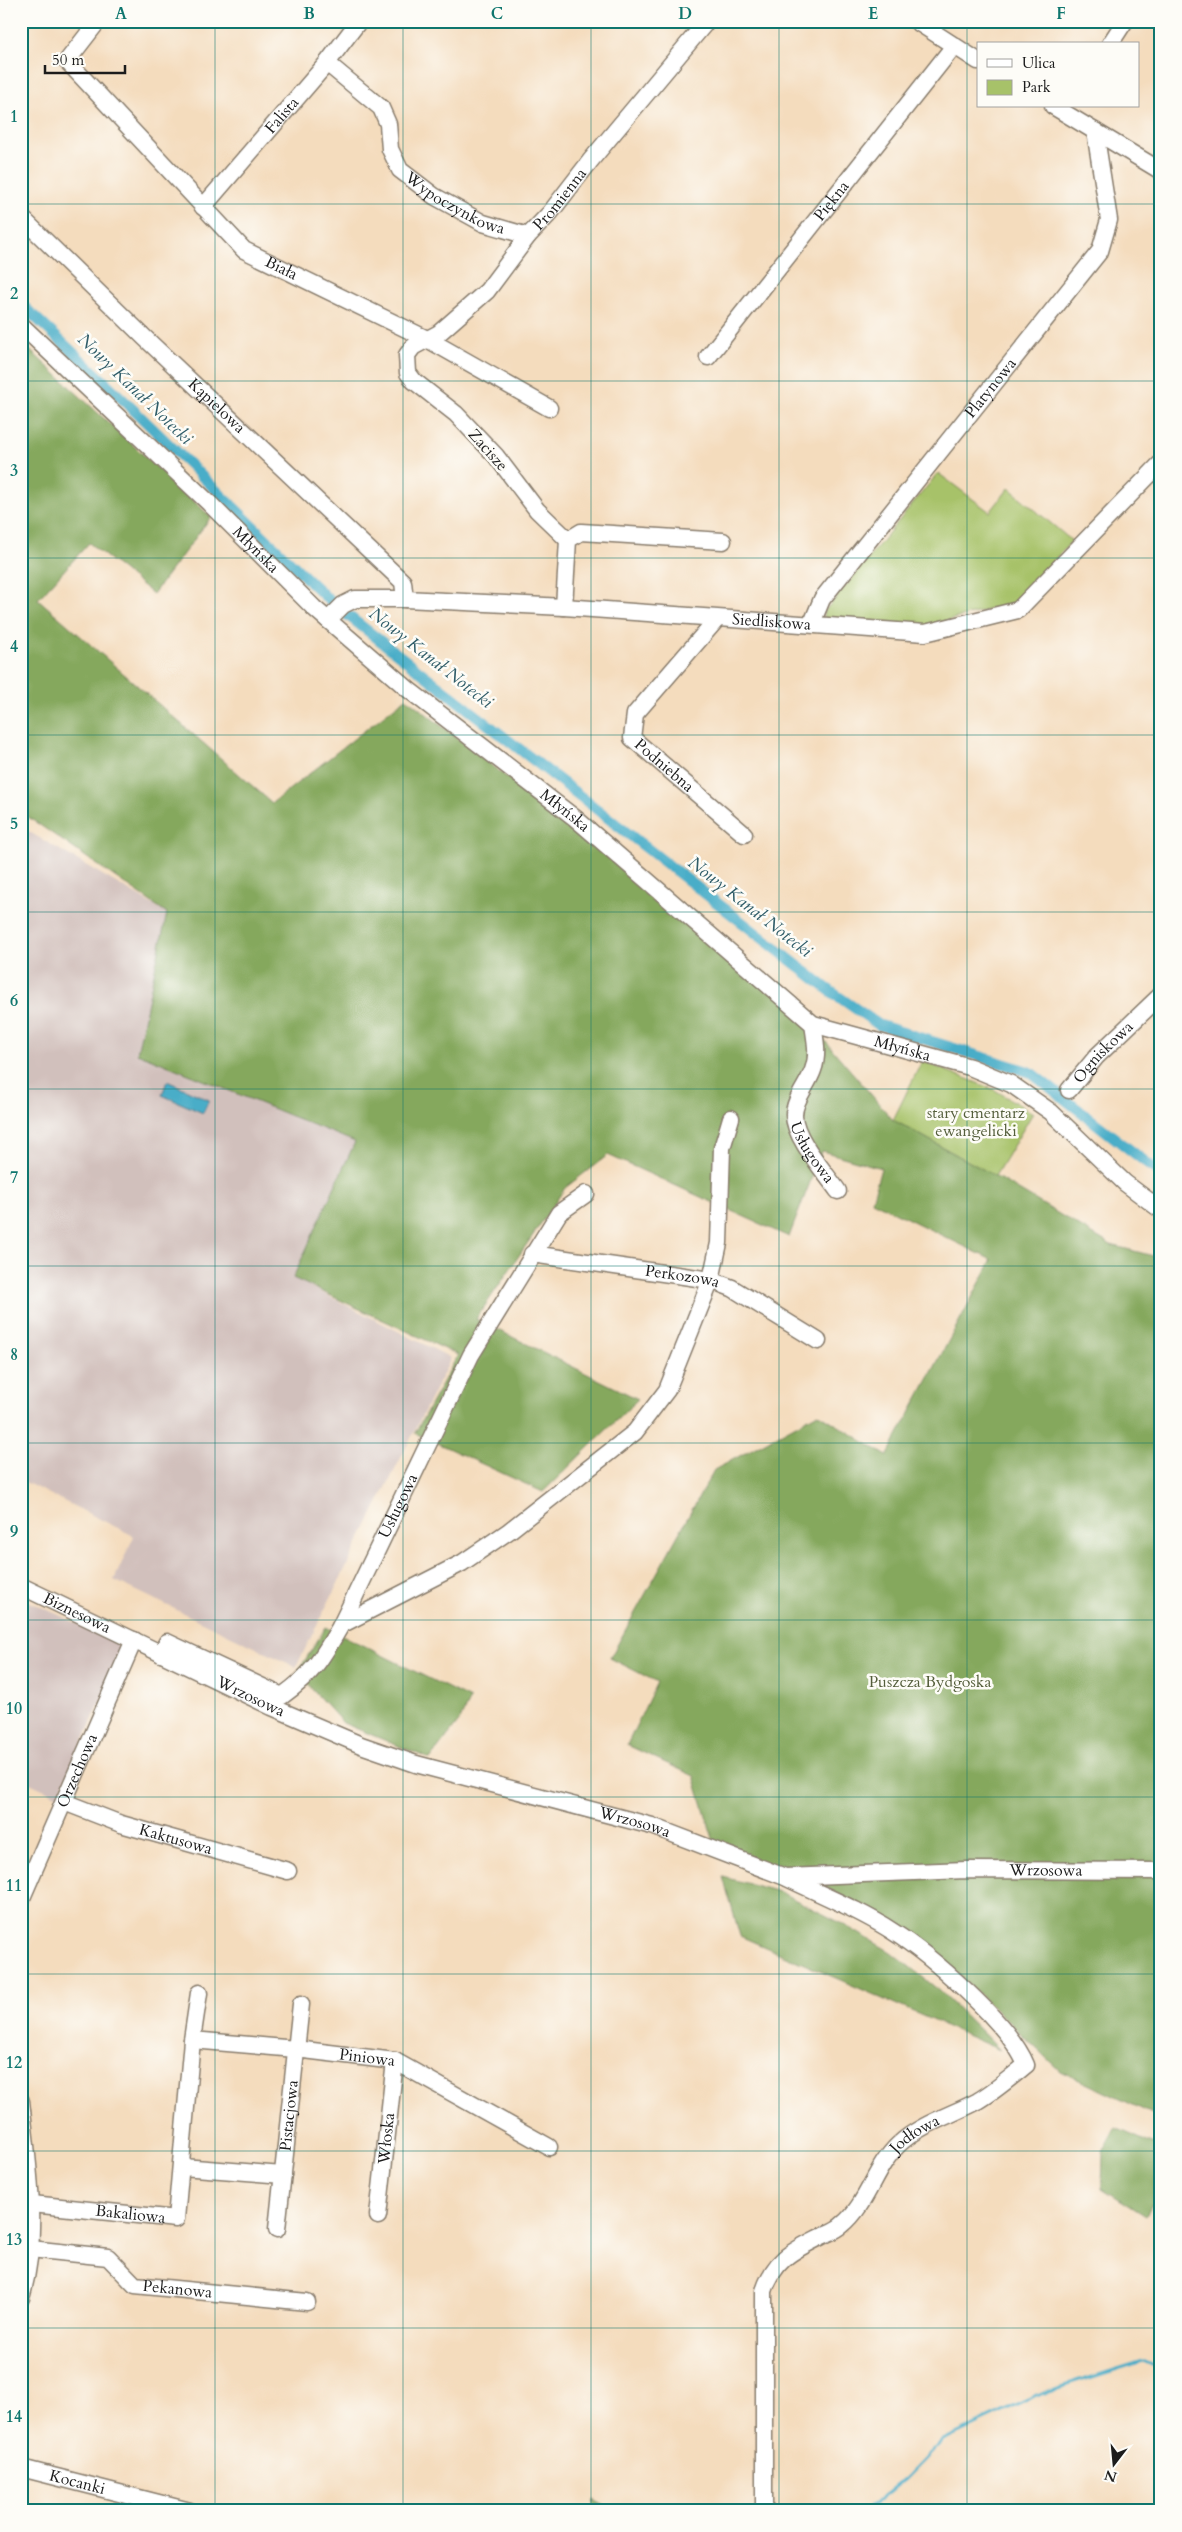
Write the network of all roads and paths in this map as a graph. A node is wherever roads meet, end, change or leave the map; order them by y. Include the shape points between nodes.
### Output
1 (98, 21) edge
2 (707, 21) edge
3 (916, 21) edge
4 (1125, 21) edge
5 (355, 23) edge
6 (1111, 42) edge
7 (954, 46) junction
8 (977, 60) edge
9 (327, 63) junction
10 (1062, 109) edge
11 (1095, 131) junction
12 (1161, 171) edge
13 (203, 207) junction
14 (21, 217) edge
15 (528, 236) junction
16 (21, 325) edge
17 (429, 340) junction
18 (708, 357) dead end
19 (406, 365) joint
20 (549, 408) dead end
21 (1161, 463) edge
22 (568, 540) junction
23 (722, 541) dead end
24 (406, 599) junction
25 (564, 607) junction
26 (718, 619) junction
27 (328, 620) junction
28 (812, 623) junction
29 (744, 834) dead end
30 (1161, 996) edge
31 (813, 1024) junction
32 (1069, 1090) dead end
33 (731, 1118) dead end
34 (838, 1191) dead end
35 (586, 1194) dead end
36 (1161, 1210) edge
37 (532, 1254) junction
38 (711, 1280) junction
39 (818, 1341) dead end
40 (21, 1586) edge
41 (341, 1625) junction
42 (134, 1640) junction
43 (161, 1654) junction
44 (64, 1802) junction
45 (288, 1871) dead end
46 (1161, 1871) edge
47 (785, 1876) junction
48 (21, 1900) edge
49 (200, 1993) dead end
50 (301, 2004) dead end
51 (192, 2040) junction
52 (296, 2049) junction
53 (395, 2061) junction
54 (21, 2101) edge
55 (550, 2147) dead end
56 (182, 2167) junction
57 (282, 2175) junction
58 (32, 2204) junction
59 (378, 2216) dead end
60 (277, 2229) dead end
61 (30, 2249) junction
62 (25, 2273) edge
63 (21, 2298) edge
64 (307, 2302) dead end
65 (21, 2468) edge
66 (190, 2511) edge
67 (764, 2511) edge

1 - 13 street, Biała via 66,61
2 - 15 street, Promienna
3 - 7 street
4 - 6 street
5 - 9 street, Falista
7 - 8 street
7 - 18 street, Piękna
9 - 13 street, Falista
9 - 15 street, Wypoczynkowa via 381,108 388,124 390,149 400,170 434,196 483,224
10 - 11 street
11 - 12 street
11 - 28 street, Platynowa via 1109,220 1100,251 822,598
13 - 17 street, Biała via 244,250
14 - 24 street, Kąpielowa via 403,582
15 - 17 street, Promienna via 487,291
16 - 27 street, Młyńska
17 - 19 street, Promienna via 412,347
17 - 20 street, Biała
19 - 22 street, Zacisze via 414,381 456,414 490,449 538,510
21 - 28 street, Siedliskowa via 1018,610 925,633
22 - 23 street via 581,532
22 - 25 street
24 - 25 street, Siedliskowa
24 - 27 street, Siedliskowa via 355,599 342,605
25 - 26 street, Siedliskowa
26 - 28 street, Siedliskowa
26 - 29 street, Podniebna via 635,714 632,738
27 - 31 street, Młyńska via 409,690 575,818
30 - 32 street, Ogniskowa via 1097,1056
31 - 34 street, Usługowa via 817,1048 813,1069 794,1115 800,1137
31 - 36 street, Młyńska via 970,1067 1011,1084 1051,1112 1125,1183
33 - 38 street via 722,1148 719,1243
35 - 37 street, Usługowa via 558,1213
37 - 38 street, Perkozowa
37 - 41 street, Usługowa via 471,1355
38 - 39 street, Perkozowa via 732,1288
38 - 41 street via 667,1390 635,1432 509,1531 462,1563
40 - 42 street, Biznesowa
41 - 43 street, Usługowa via 323,1657 306,1678 282,1696 168,1642
42 - 43 street, Wrzosowa
42 - 44 street, Orzechowa
43 - 47 street, Wrzosowa via 361,1745 416,1764 652,1826
44 - 45 street, Kaktusowa via 121,1824
44 - 48 street, Orzechowa
46 - 47 street, Wrzosowa via 966,1870
47 - 67 street, Jodłowa via 893,1931 966,1991 991,2016 1020,2049 1026,2065 979,2100 898,2145 866,2197 841,2226 795,2250 778,2262 770,2275 764,2291
49 - 51 street, Bakaliowa
50 - 52 street, Pistacjowa
51 - 52 street, Piniowa
51 - 56 street, Bakaliowa
52 - 53 street, Piniowa
52 - 57 street, Pistacjowa
53 - 55 street, Piniowa
53 - 59 street, Włoska
54 - 58 street
56 - 57 street
56 - 58 street, Bakaliowa via 176,2219
57 - 60 street, Pistacjowa
58 - 61 street
61 - 62 street
61 - 64 street, Pekanowa via 108,2257 135,2284
62 - 63 street
65 - 66 street, Kocanki

